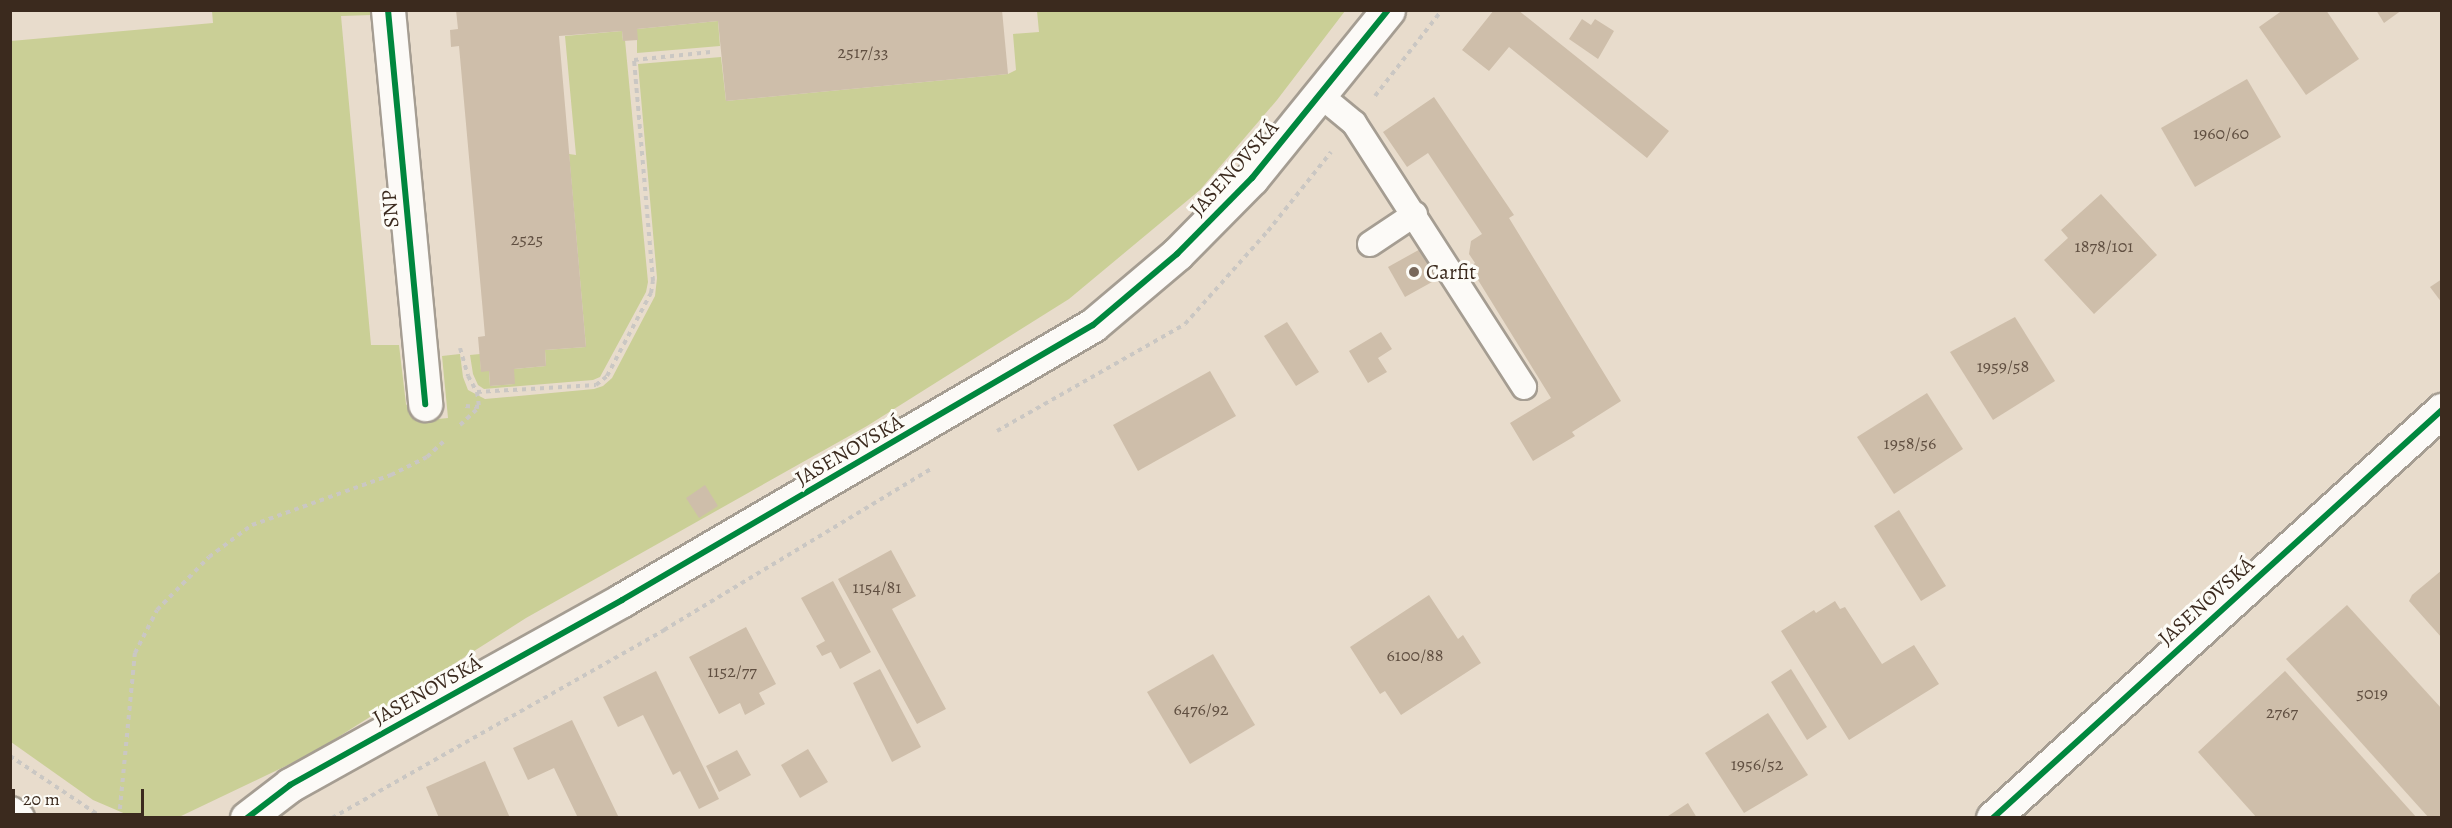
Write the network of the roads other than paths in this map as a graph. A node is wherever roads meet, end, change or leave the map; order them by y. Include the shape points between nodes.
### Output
1 (388, 10) edge
2 (1388, 10) edge
3 (1320, 95) junction
4 (1416, 214) junction
5 (1370, 244) dead end
6 (1524, 387) dead end
7 (425, 404) road end
8 (2442, 410) edge
9 (10, 813) edge
10 (17, 818) edge
11 (247, 818) edge
12 (1993, 818) edge

1 - 7 street, SNP
2 - 3 street, JASENOVSKÁ
3 - 4 lane via 1354,123
3 - 11 street, JASENOVSKÁ via 1252,178 1177,254 1093,325 632,594 290,785
4 - 5 lane
4 - 6 lane
8 - 12 street, JASENOVSKÁ
9 - 10 street

